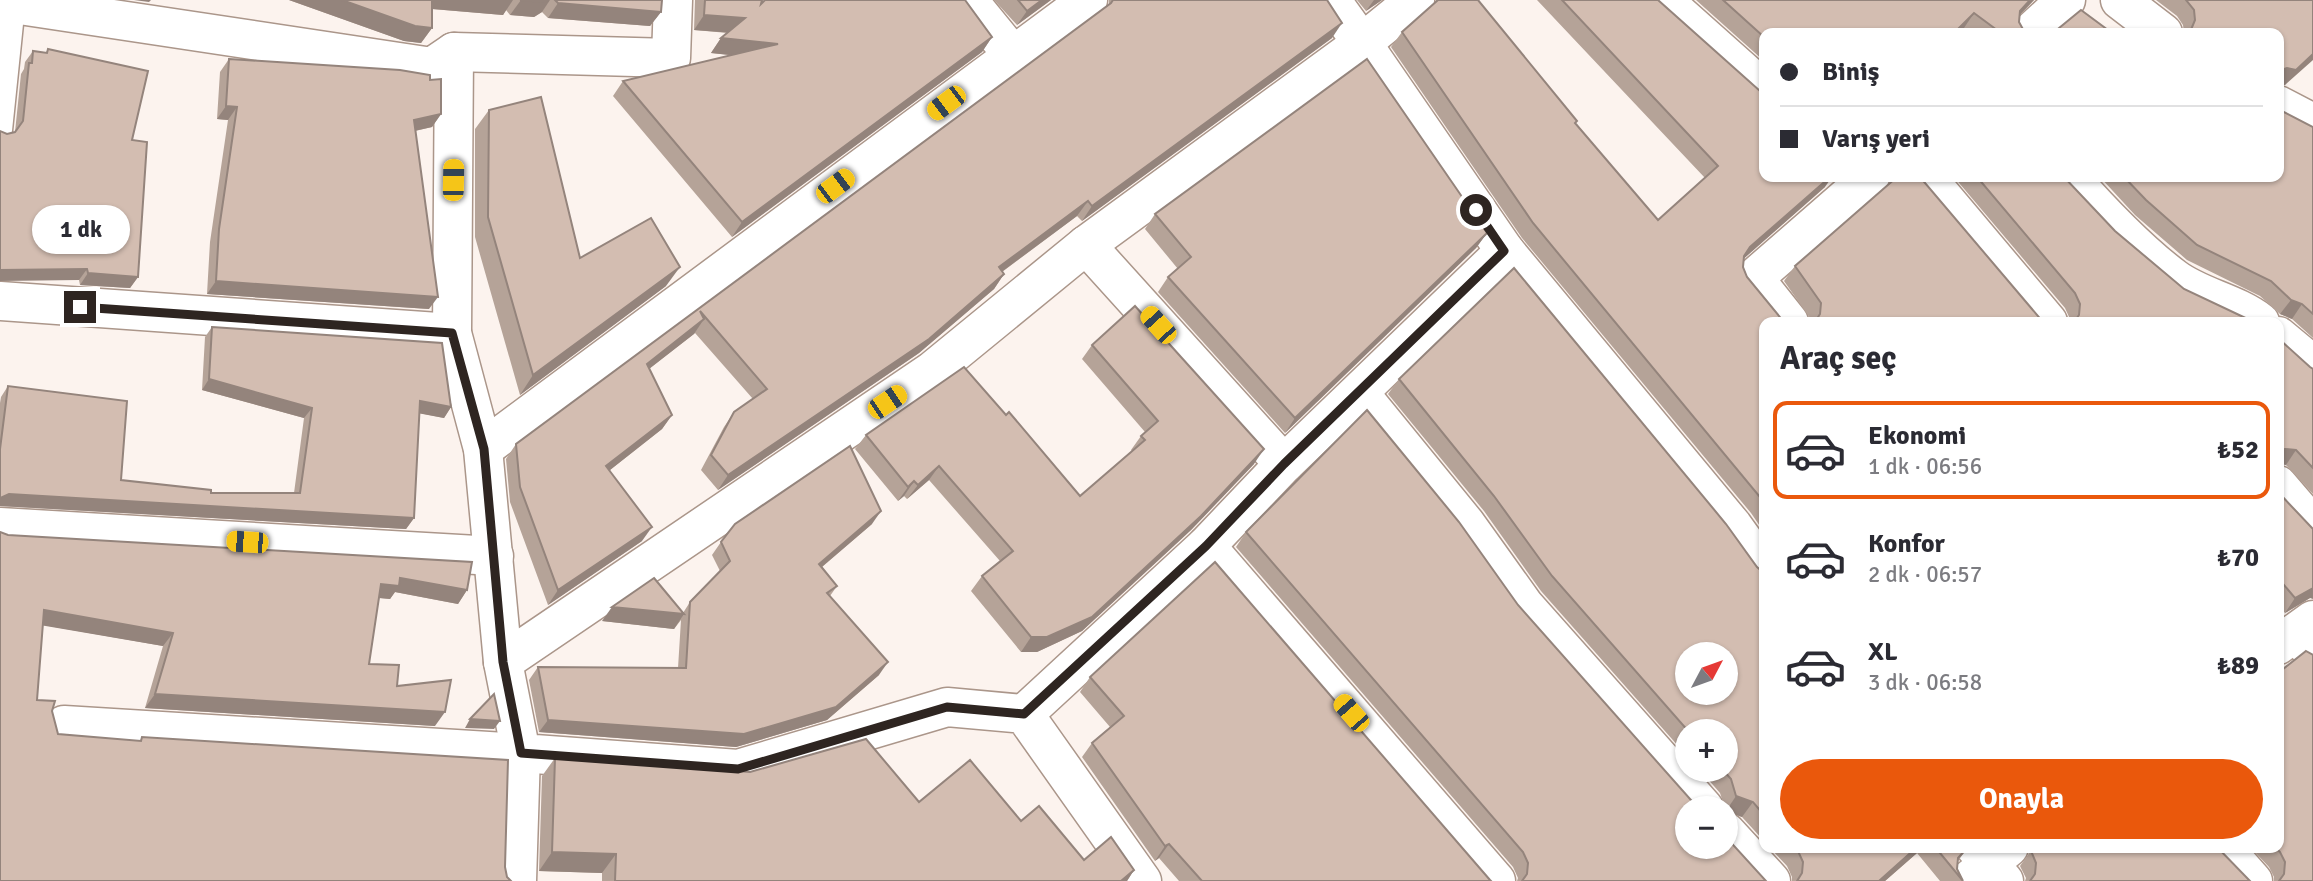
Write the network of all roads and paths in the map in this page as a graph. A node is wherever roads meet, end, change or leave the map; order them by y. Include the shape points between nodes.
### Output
1 (673, 0) edge
2 (968, 0) edge
3 (1088, 0) edge
4 (1331, 0) edge
5 (1415, 0) edge
6 (1663, 0) edge
7 (2066, 0) edge
8 (2120, 0) edge
9 (9, 3) edge
10 (2035, 28) edge
11 (2156, 28) edge
12 (1362, 43) junction
13 (454, 52) junction
14 (1012, 54) junction
15 (1759, 86) edge
16 (2284, 108) edge
17 (2313, 123) edge
18 (0, 130) edge
19 (1862, 182) edge
20 (1930, 182) edge
21 (2074, 182) edge
22 (1086, 245) junction
23 (1504, 251) junction
24 (0, 301) edge
25 (1785, 317) edge
26 (2044, 317) edge
27 (2253, 317) edge
28 (452, 333) junction
29 (2284, 341) edge
30 (2313, 365) edge
31 (1360, 394) junction
32 (484, 449) junction
33 (1284, 464) junction
34 (2284, 492) edge
35 (2313, 526) edge
36 (0, 527) edge
37 (1206, 546) junction
38 (494, 556) junction
39 (1759, 562) edge
40 (503, 662) junction
41 (1024, 714) junction
42 (64, 725) dead end
43 (521, 753) junction
44 (1693, 796) edge
45 (1738, 845) edge
46 (2228, 853) edge
47 (517, 881) edge
48 (1142, 881) edge
49 (1496, 881) edge
50 (1771, 881) edge
51 (2253, 881) edge

1 - 13 street via 671,58
2 - 14 street
3 - 14 street
4 - 12 street
5 - 12 street
6 - 15 street
7 - 10 street
8 - 11 street
9 - 13 street via 432,67
9 - 18 lane
12 - 22 street
12 - 23 street
13 - 28 street
14 - 32 street
16 - 17 street
19 - 25 street via 1754,278
20 - 26 street
21 - 27 street via 2176,279
22 - 33 street
22 - 40 street via 932,371
23 - 31 street
23 - 39 street
24 - 28 street
28 - 32 street
29 - 30 street
31 - 33 street
31 - 44 street via 1466,524 1524,606
32 - 38 street
33 - 37 street
34 - 35 street
36 - 38 street
37 - 41 street
37 - 49 street
38 - 40 street
40 - 43 street
41 - 43 street via 947,707 738,769
41 - 48 street
42 - 43 street
43 - 47 street
45 - 50 street
46 - 51 street

